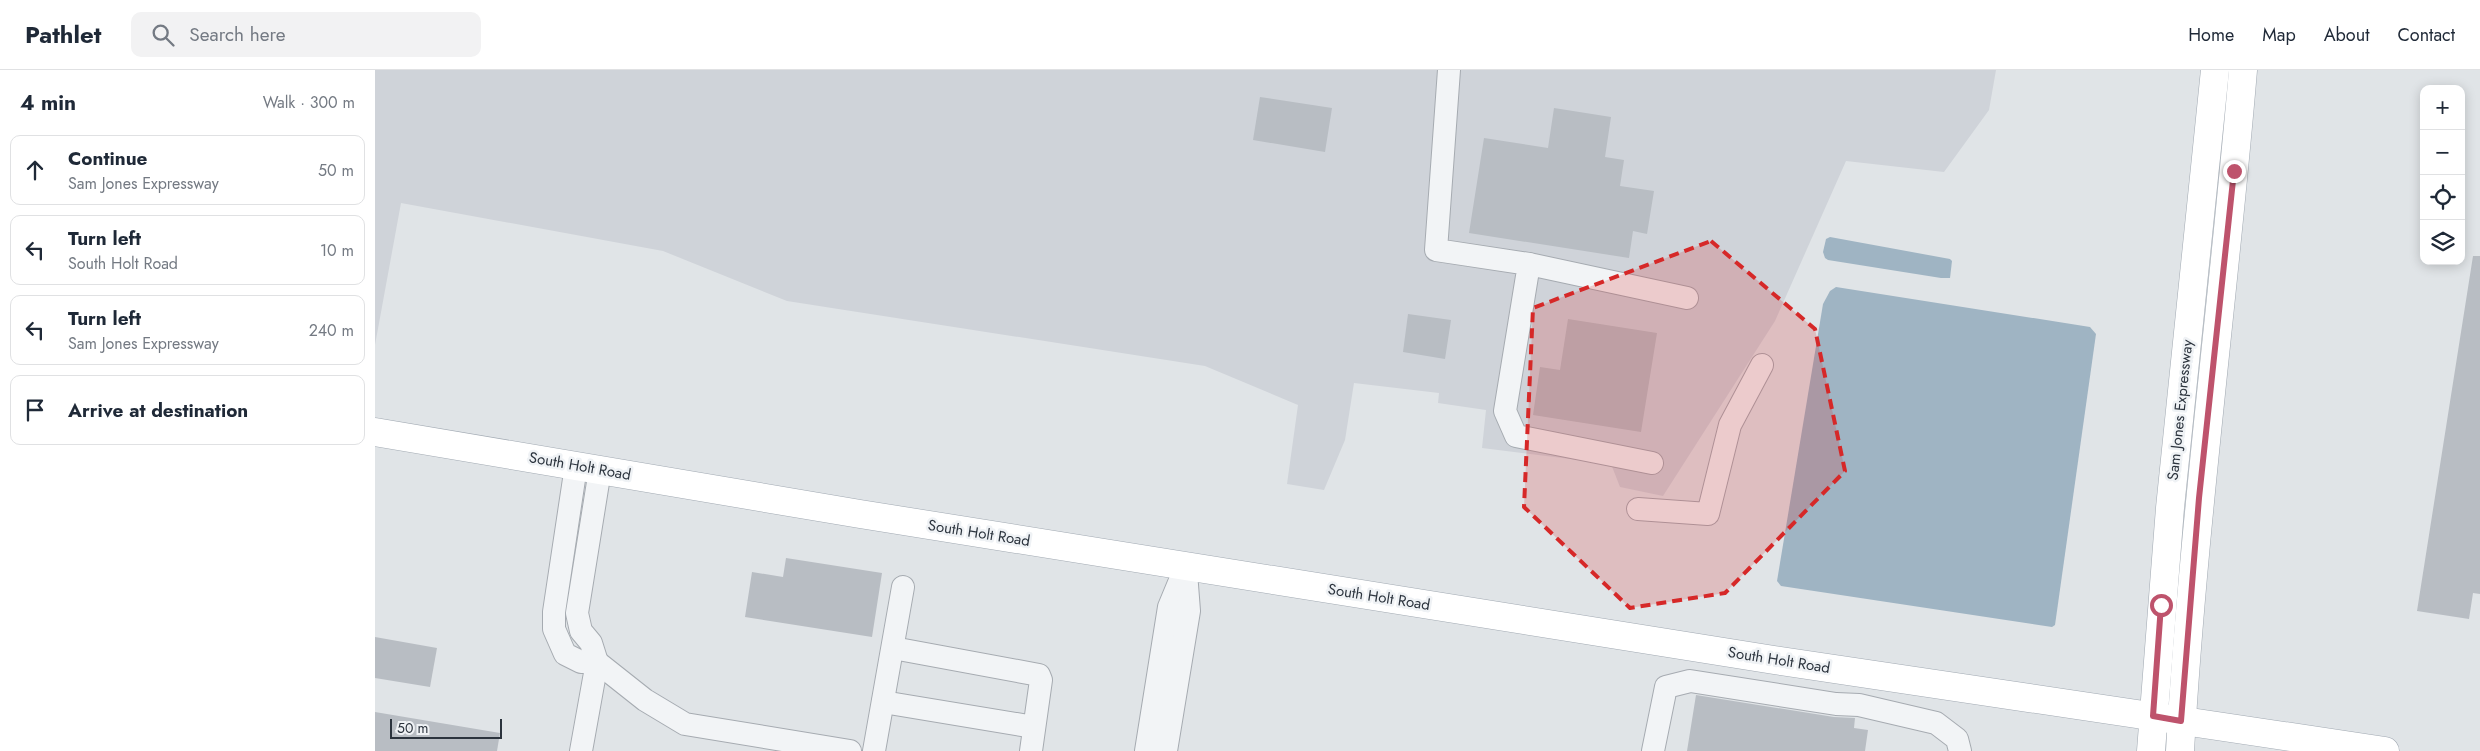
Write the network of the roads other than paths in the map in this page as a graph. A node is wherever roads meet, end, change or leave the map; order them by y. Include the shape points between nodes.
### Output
1 (1449, 70) edge
2 (2215, 70) edge
3 (2243, 70) edge
4 (1529, 264) junction
5 (1687, 298) dead end
6 (1762, 365) dead end
7 (375, 432) edge
8 (1652, 463) dead end
9 (588, 468) junction
10 (1638, 509) dead end
11 (1186, 566) junction
12 (903, 587) dead end
13 (893, 648) junction
14 (597, 662) junction
15 (883, 702) junction
16 (2153, 716) junction
17 (2181, 721) junction
18 (1034, 727) junction
19 (777, 745) edge
20 (581, 751) edge
21 (850, 751) edge
22 (874, 751) edge
23 (1031, 751) edge
24 (1146, 751) edge
25 (1166, 751) edge
26 (1653, 751) edge
27 (1960, 751) edge
28 (2151, 751) edge
29 (2180, 751) edge
30 (2385, 751) edge

1 - 4 lane via 1436,250
2 - 16 main road, Sam Jones Expressway via 2169,508
3 - 17 main road, Sam Jones Expressway via 2198,506
4 - 5 lane
4 - 8 lane via 1505,411 1516,436
6 - 10 lane via 1730,425 1708,514
7 - 9 main road, South Holt Road
9 - 11 main road, South Holt Road
9 - 14 lane via 554,612 553,629 565,654 581,662
11 - 16 main road, South Holt Road
11 - 24 lane via 1169,607
11 - 25 lane via 1189,611
12 - 13 lane
13 - 15 lane
13 - 18 lane via 1039,675
14 - 19 lane via 645,700 685,724
14 - 20 lane
15 - 18 lane
15 - 22 lane
16 - 17 main road, South Holt Road
16 - 28 main road, Sam Jones Expressway
17 - 29 main road, Sam Jones Expressway
17 - 30 main road, South Holt Road
18 - 23 lane
19 - 21 lane
26 - 27 lane via 1666,687 1690,681 1859,705 1936,723 1957,739

